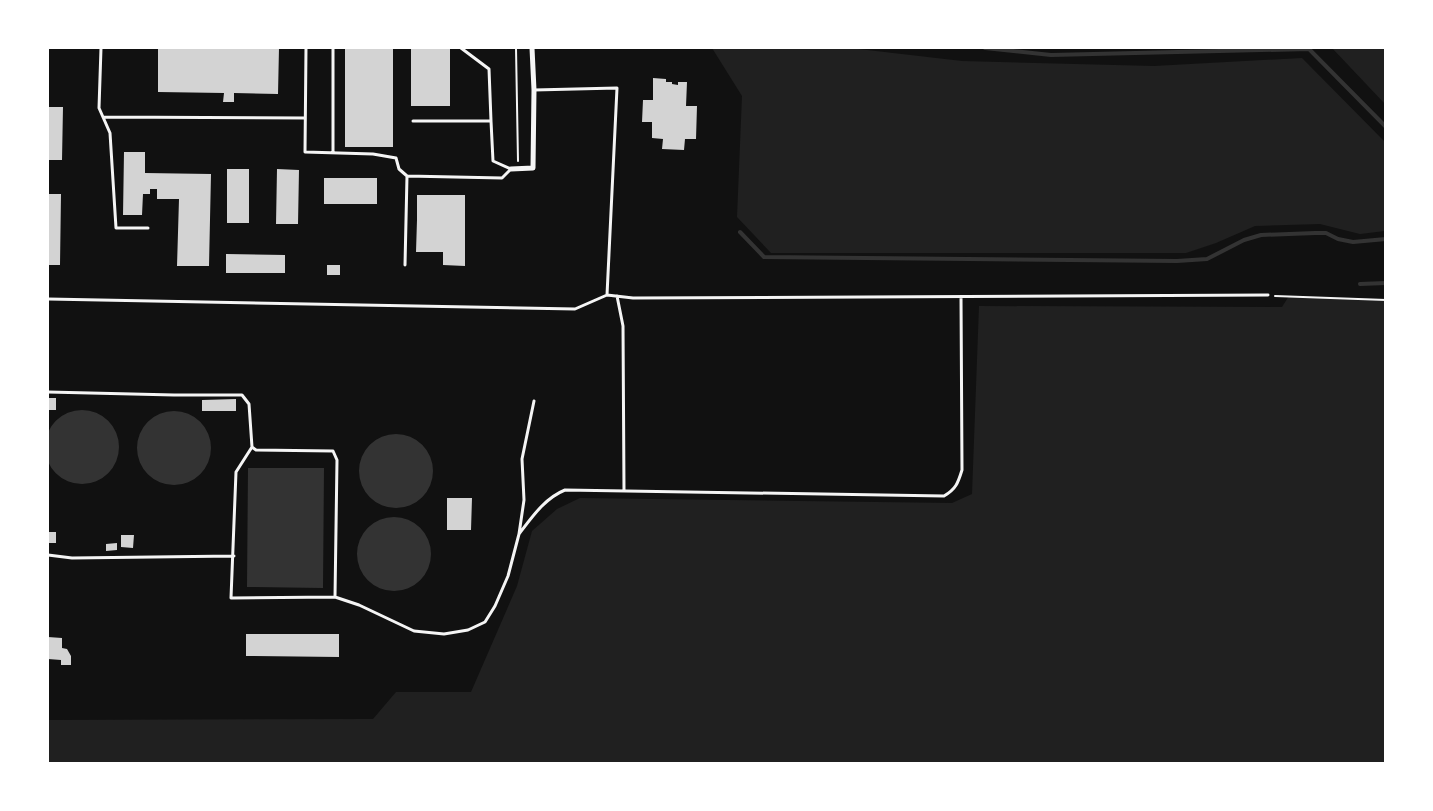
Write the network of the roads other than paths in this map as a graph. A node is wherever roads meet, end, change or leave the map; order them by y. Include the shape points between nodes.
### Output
1 (101, 48) edge
2 (306, 48) edge
3 (333, 48) edge
4 (461, 48) edge
5 (532, 48) edge
6 (536, 48) edge
7 (532, 61) junction
8 (534, 90) junction
9 (103, 117) junction
10 (305, 118) junction
11 (413, 121) dead end
12 (490, 121) junction
13 (333, 152) junction
14 (511, 169) junction
15 (407, 176) junction
16 (148, 228) dead end
17 (405, 265) dead end
18 (607, 295) junction
19 (1268, 295) road end
20 (616, 296) junction
21 (961, 297) junction
22 (48, 298) edge
23 (48, 392) edge
24 (534, 401) dead end
25 (252, 446) junction
26 (624, 491) junction
27 (519, 534) junction
28 (48, 555) edge
29 (234, 556) junction
30 (335, 597) junction

1 - 9 lane via 99,108
2 - 10 lane
3 - 13 lane
4 - 12 lane via 490,68
5 - 7 street
6 - 7 street
7 - 8 street
8 - 14 street via 533,168
8 - 18 lane via 617,88
9 - 10 lane
9 - 16 lane via 110,133 116,228
10 - 13 lane via 305,152
11 - 12 lane
12 - 14 lane via 493,160
13 - 15 lane via 396,158 399,169
14 - 15 lane via 502,178
15 - 17 lane
18 - 20 lane
18 - 22 lane via 575,309
19 - 21 lane
20 - 21 lane
20 - 26 lane via 623,326
21 - 26 lane via 962,470 958,485 944,496
23 - 25 lane via 242,395 249,404
24 - 27 lane via 522,460 524,500
25 - 29 lane via 236,472
25 - 30 lane via 256,450 333,451 337,460
26 - 27 lane via 583,489 557,493 534,514
27 - 30 lane via 508,576 495,606 484,622 468,630 444,634 414,631
28 - 29 lane via 72,558
29 - 30 lane via 231,598

